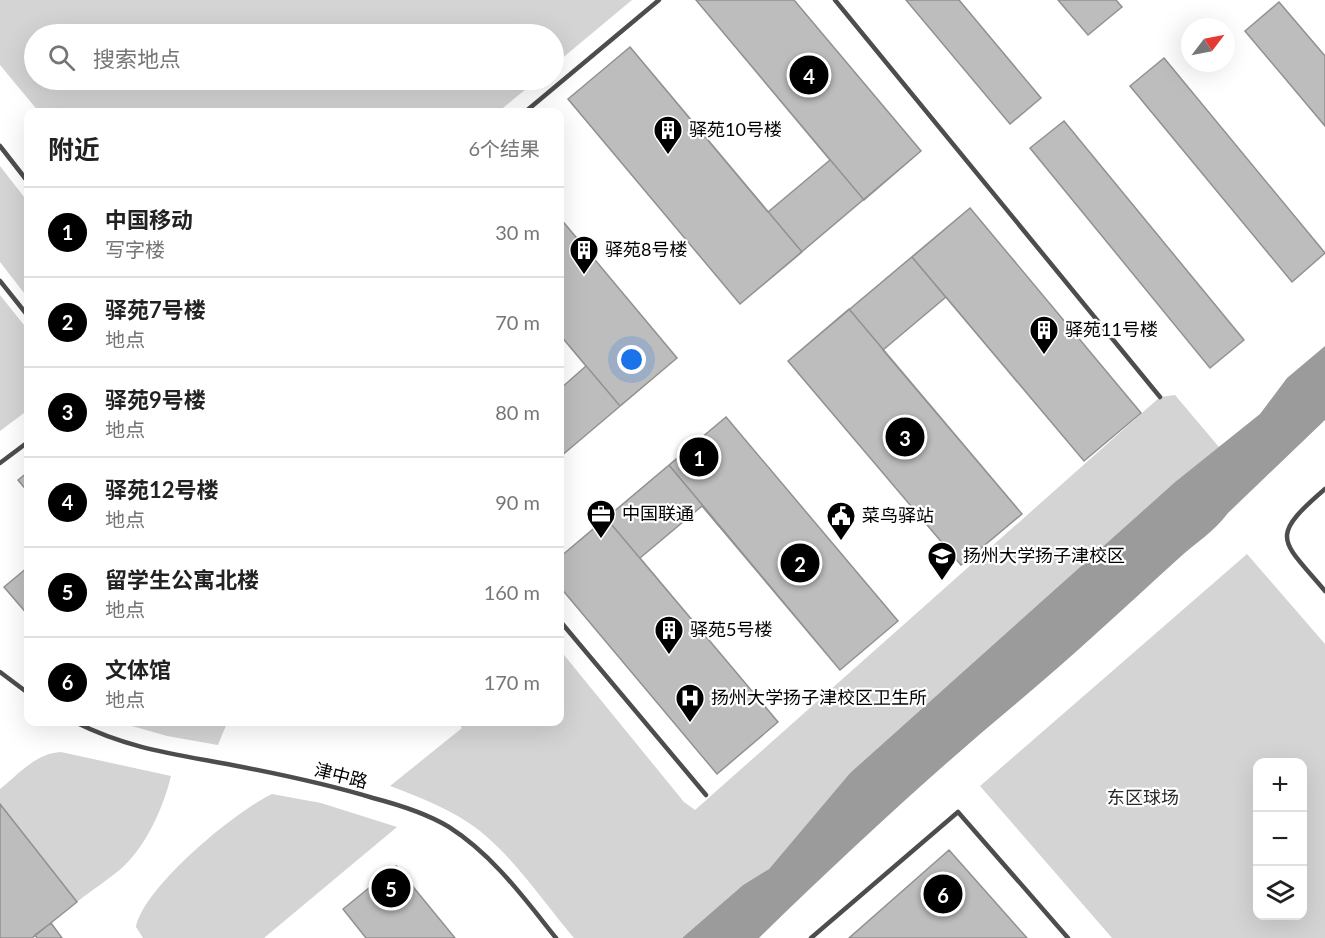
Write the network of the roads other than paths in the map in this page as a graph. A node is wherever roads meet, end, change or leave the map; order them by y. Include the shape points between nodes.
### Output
1 (659, 0) edge
2 (836, 0) edge
3 (564, 79) edge
4 (551, 90) edge
5 (530, 108) edge
6 (0, 146) edge
7 (24, 177) edge
8 (0, 281) edge
9 (24, 311) edge
10 (1160, 397) dead end
11 (24, 445) edge
12 (0, 463) edge
13 (1325, 489) edge
14 (1325, 591) edge
15 (564, 626) edge
16 (0, 672) edge
17 (24, 690) edge
18 (84, 726) edge
19 (706, 795) dead end
20 (556, 938) edge
21 (811, 938) edge
22 (1068, 938) edge

1 - 3 lane
2 - 10 lane
4 - 5 lane
6 - 7 lane
8 - 9 lane
11 - 12 lane
13 - 14 lane via 1296,514 1286,531 1288,548
15 - 19 lane
16 - 17 lane
18 - 20 lane, 津中路 via 157,752 265,771 415,810 449,827 478,849 520,892
21 - 22 lane via 958,812

